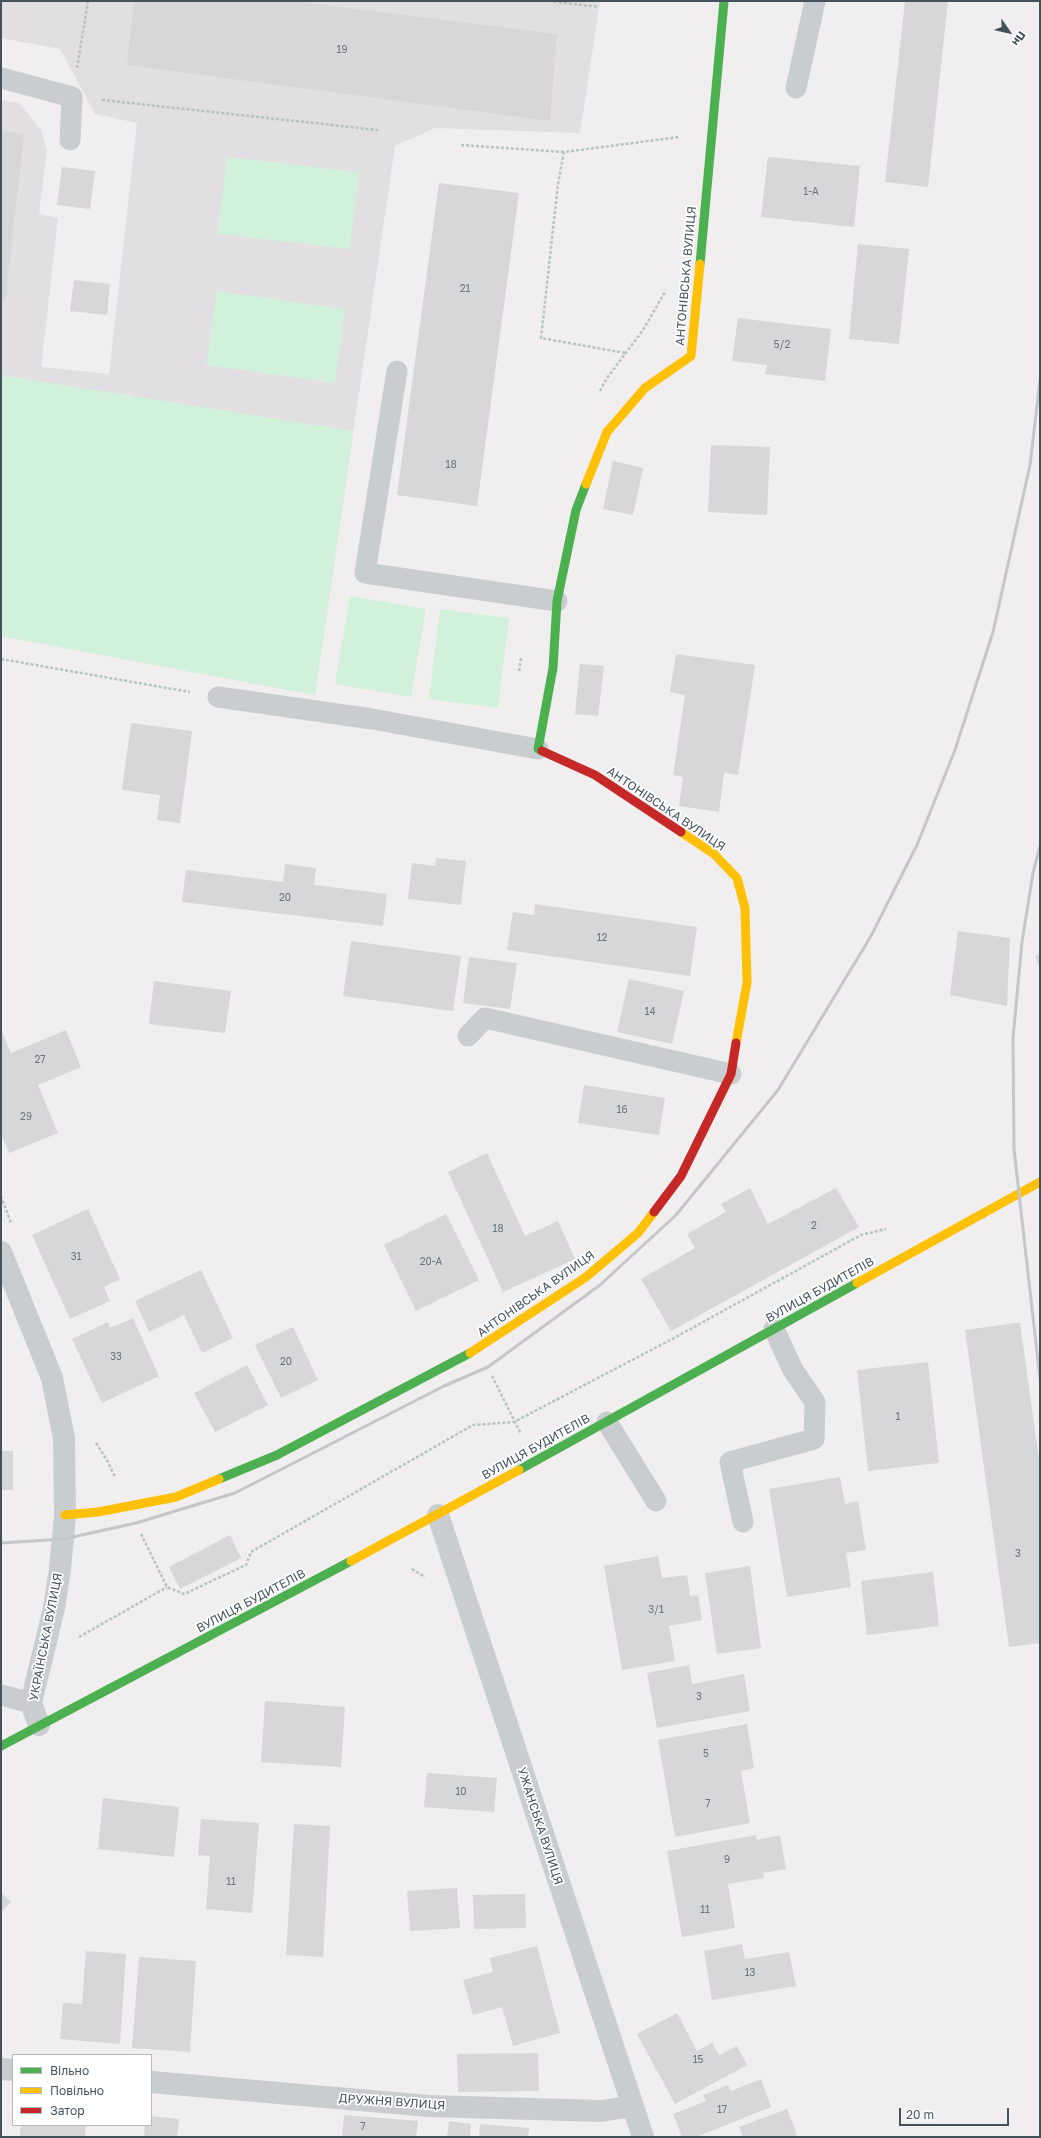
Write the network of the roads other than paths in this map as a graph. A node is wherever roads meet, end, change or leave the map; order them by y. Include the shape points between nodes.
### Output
1 (724, 1) edge
2 (814, 1) edge
3 (1, 78) edge
4 (796, 88) dead end
5 (70, 140) dead end
6 (397, 371) dead end
7 (557, 601) junction
8 (218, 697) road end
9 (538, 749) junction
10 (468, 1036) dead end
11 (731, 1074) junction
12 (1040, 1182) edge
13 (1, 1252) edge
14 (774, 1329) junction
15 (607, 1422) junction
16 (656, 1501) dead end
17 (65, 1515) junction
18 (438, 1515) junction
19 (743, 1522) dead end
20 (1, 1695) edge
21 (32, 1703) junction
22 (39, 1725) junction
23 (1, 1746) edge
24 (1, 2069) edge
25 (12, 2070) edge
26 (152, 2082) edge
27 (633, 2106) junction
28 (643, 2137) edge

1 - 7 street, АНТОНІВСЬКА ВУЛИЦЯ via 691,356 645,388 607,432 576,510
2 - 4 lane
3 - 5 lane via 72,97
6 - 7 lane via 365,572
7 - 9 street, АНТОНІВСЬКА ВУЛИЦЯ via 553,668
8 - 9 lane via 372,719
9 - 11 street, АНТОНІВСЬКА ВУЛИЦЯ via 595,775 714,854 737,878 745,908 747,983
10 - 11 lane via 486,1018
11 - 17 street, АНТОНІВСЬКА ВУЛИЦЯ via 681,1176 638,1233 586,1277 479,1348 277,1455 176,1497 98,1512
12 - 14 street, ВУЛИЦЯ БУДИТЕЛІВ
13 - 17 street, УКРАЇНСЬКА ВУЛИЦЯ via 52,1378 64,1438
14 - 15 street, ВУЛИЦЯ БУДИТЕЛІВ
14 - 19 lane via 793,1370 814,1402 814,1439 730,1462
15 - 16 lane
15 - 18 street, ВУЛИЦЯ БУДИТЕЛІВ
17 - 21 street, УКРАЇНСЬКА ВУЛИЦЯ via 54,1608
18 - 22 street, ВУЛИЦЯ БУДИТЕЛІВ
18 - 27 street, УЖАНСЬКА ВУЛИЦЯ
20 - 21 lane
21 - 22 street, УКРАЇНСЬКА ВУЛИЦЯ
22 - 23 street
24 - 25 street
26 - 27 street, ДРУЖНЯ ВУЛИЦЯ via 429,2106 601,2111
27 - 28 street, УЖАНСЬКА ВУЛИЦЯ

